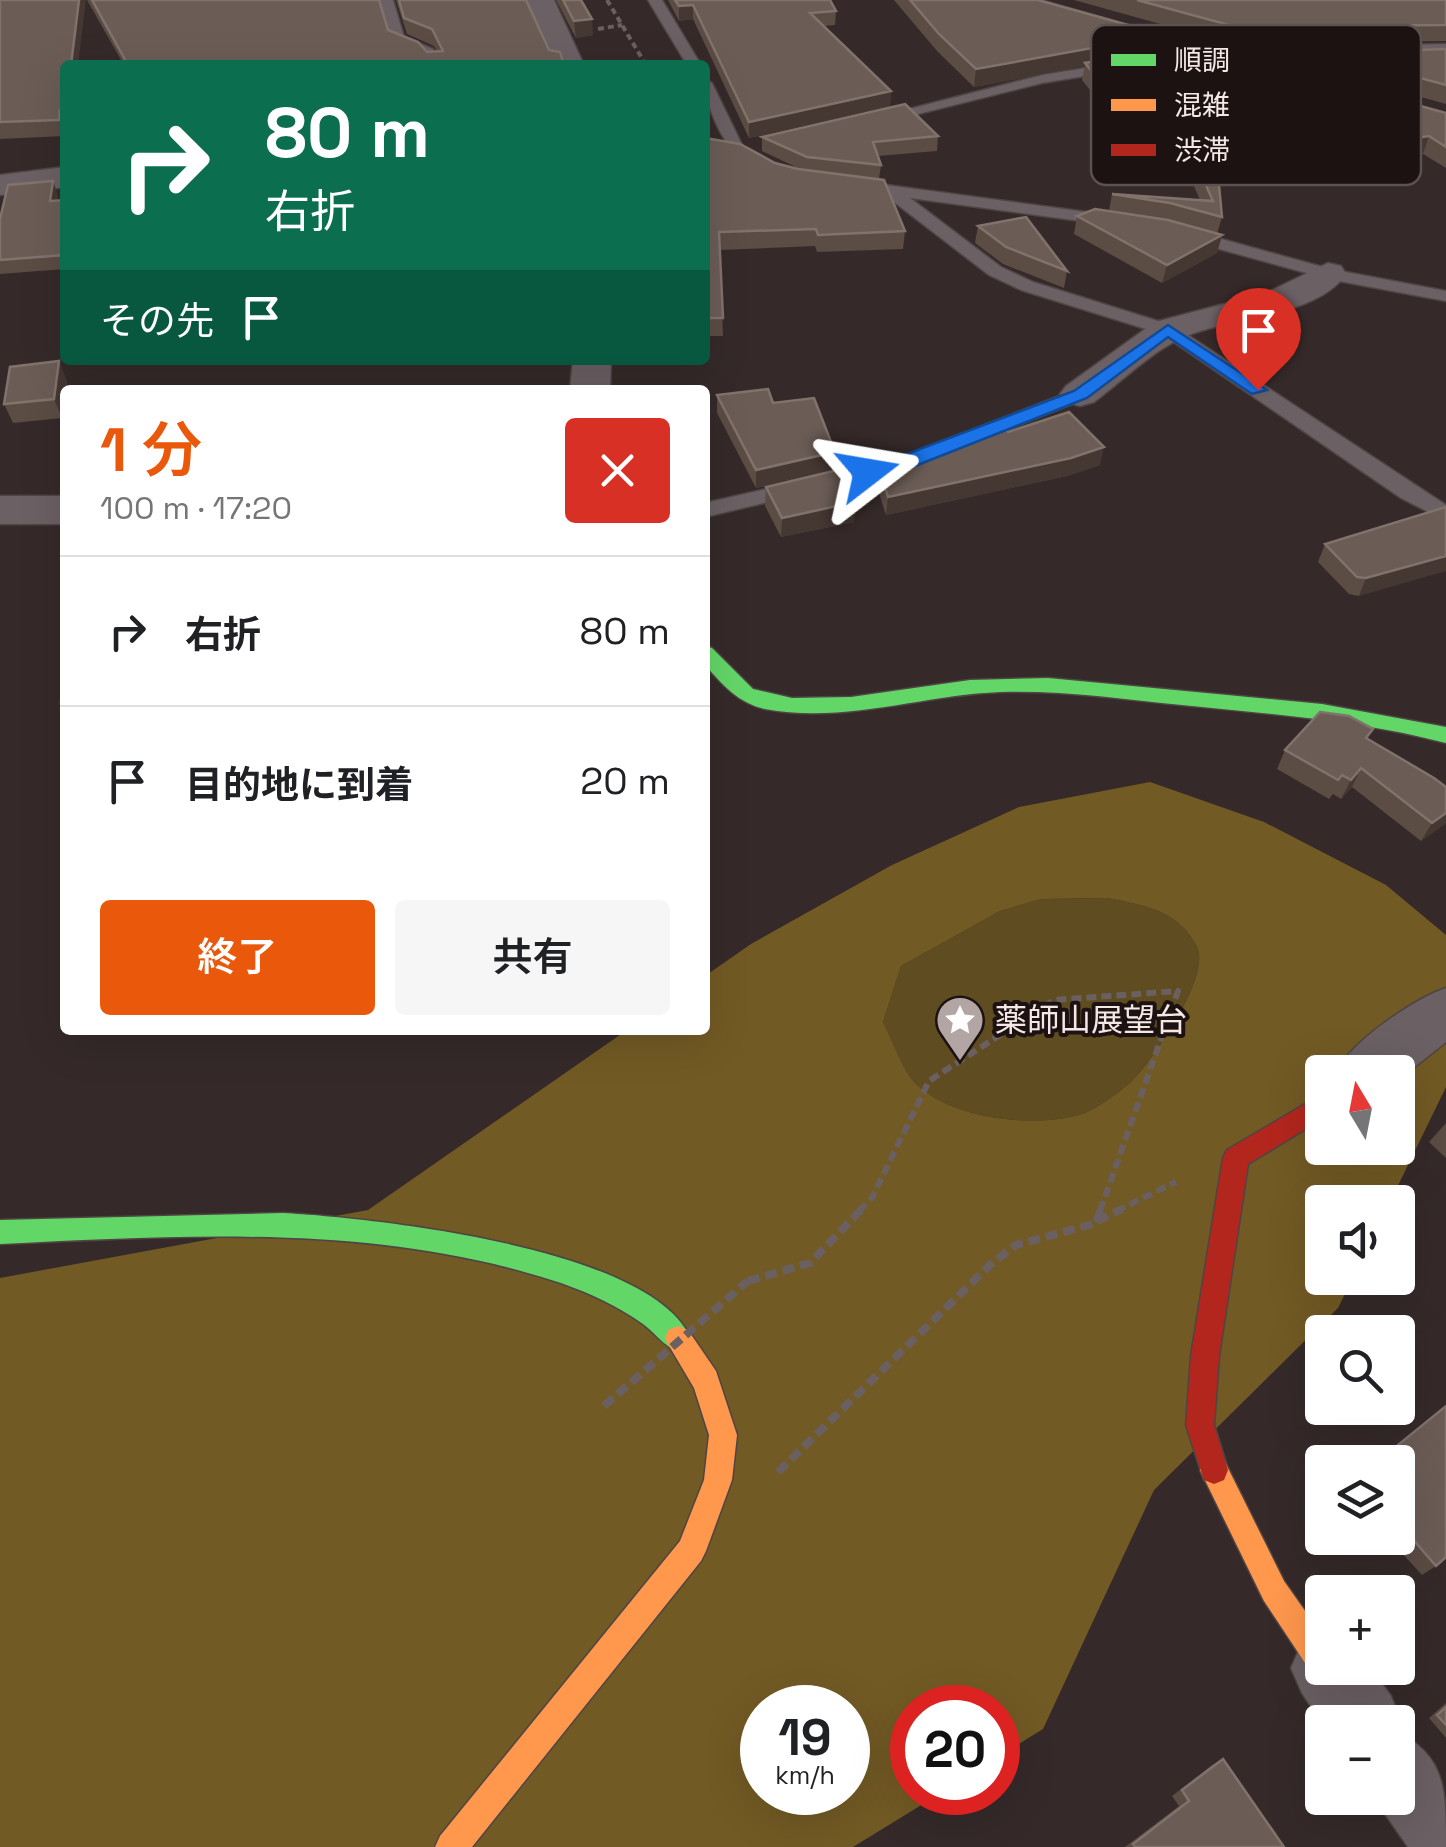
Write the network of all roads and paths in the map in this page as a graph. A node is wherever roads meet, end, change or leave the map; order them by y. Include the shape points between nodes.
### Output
1 (386, 0) edge
2 (538, 0) edge
3 (607, 0) edge
4 (654, 0) edge
5 (1026, 0) edge
6 (1115, 25) edge
7 (622, 26) junction
8 (598, 29) dead end
9 (1446, 54) edge
10 (1421, 55) edge
11 (433, 60) edge
12 (567, 60) edge
13 (643, 60) edge
14 (691, 60) edge
15 (1091, 72) edge
16 (710, 92) edge
17 (865, 122) edge
18 (770, 142) edge
19 (720, 145) edge
20 (782, 174) edge
21 (60, 178) edge
22 (838, 184) edge
23 (0, 185) edge
24 (889, 190) junction
25 (1129, 223) edge
26 (1165, 229) edge
27 (1328, 274) junction
28 (1446, 296) edge
29 (1168, 330) junction
30 (1080, 394) joint
31 (710, 509) edge
32 (0, 510) edge
33 (60, 510) edge
34 (1446, 514) edge
35 (710, 658) edge
36 (1446, 735) edge
37 (1446, 1012) edge
38 (1389, 1055) edge
39 (1305, 1118) edge
40 (1236, 1158) junction
41 (1096, 1222) junction
42 (0, 1232) edge
43 (604, 1406) dead end
44 (714, 1501) junction
45 (1305, 1636) edge
46 (1415, 1793) edge
47 (1446, 1837) edge
48 (451, 1847) edge

1 - 11 lane via 397,40
2 - 12 street
3 - 7 path
4 - 14 lane
5 - 6 street
7 - 8 path
7 - 13 path
9 - 10 street
15 - 17 lane
16 - 19 lane via 731,132
18 - 19 lane
19 - 20 lane
21 - 23 street
22 - 24 lane
24 - 25 lane
24 - 29 lane via 994,272
26 - 27 lane
27 - 28 lane
27 - 29 street via 1279,301
29 - 30 street
29 - 34 lane
30 - 31 lane via 904,464
32 - 33 street
35 - 36 street via 761,701 834,704 997,686 1076,688 1349,712
37 - 38 street
39 - 40 street
40 - 41 path
40 - 45 street via 1200,1425 1219,1486
41 - 43 path, bridge via 1178,990 1054,1000 929,1080 872,1198 810,1263 748,1281
41 - 44 path via 1016,1245 747,1502
42 - 44 street via 242,1222 354,1227 522,1258 643,1306 693,1356 723,1434
44 - 48 street via 691,1551
46 - 47 street

